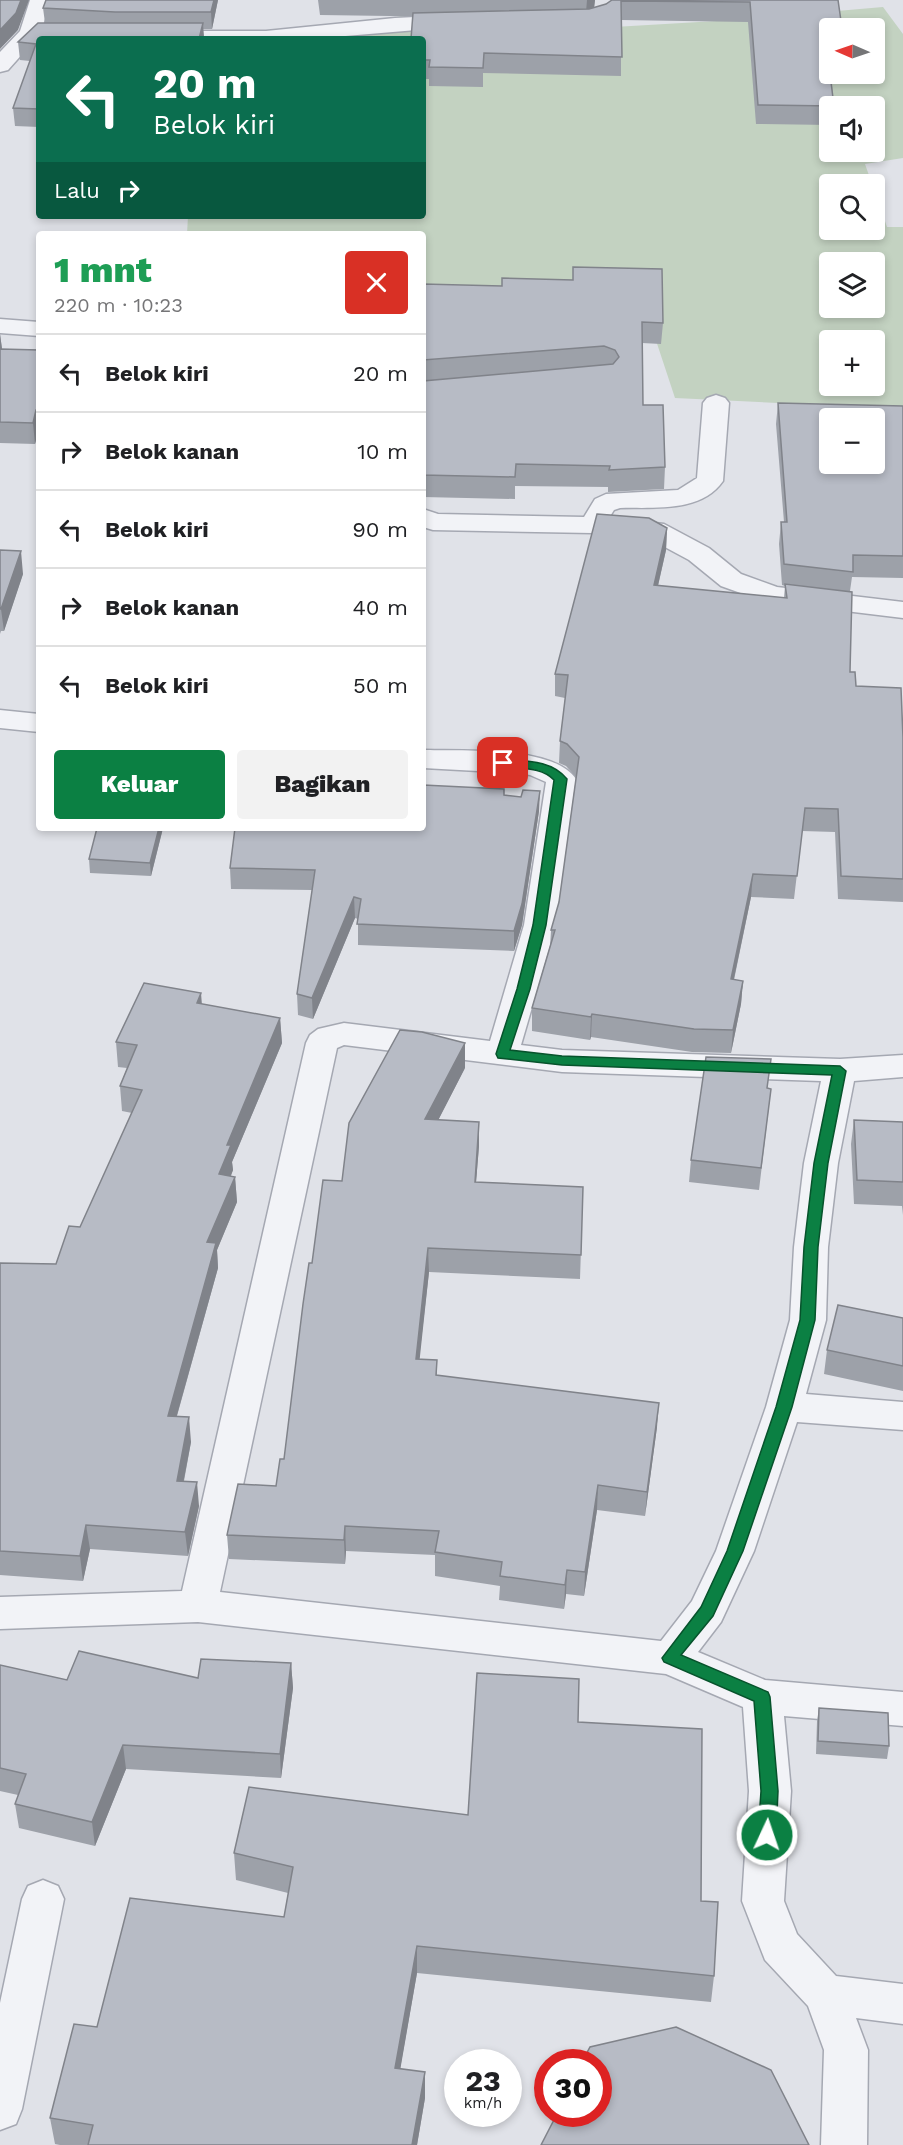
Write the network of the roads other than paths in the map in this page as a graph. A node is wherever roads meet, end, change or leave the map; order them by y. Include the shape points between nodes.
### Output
1 (40, 0) edge
2 (477, 21) edge
3 (30, 33) junction
4 (51, 34) edge
5 (277, 36) edge
6 (0, 65) edge
7 (0, 326) edge
8 (36, 329) edge
9 (716, 403) dead end
10 (426, 519) edge
11 (592, 525) junction
12 (903, 610) edge
13 (0, 719) edge
14 (36, 723) edge
15 (426, 759) edge
16 (502, 1054) junction
17 (903, 1066) edge
18 (840, 1071) junction
19 (784, 1407) junction
20 (903, 1416) edge
21 (198, 1606) junction
22 (0, 1613) edge
23 (670, 1658) junction
24 (762, 1697) junction
25 (903, 1709) edge
26 (43, 1899) dead end
27 (825, 1994) junction
28 (903, 2004) edge
29 (0, 2109) edge
30 (844, 2145) edge

1 - 3 street
2 - 5 street via 395,24
3 - 4 street
3 - 6 street
7 - 8 street
9 - 11 street via 710,481 693,494 679,498 615,500 604,505
10 - 11 street
11 - 12 street via 654,530 699,554 731,580 773,595
13 - 14 street
15 - 16 street via 524,764 554,772 561,779 540,925
16 - 18 street via 562,1061
16 - 21 street via 344,1034 322,1043
17 - 18 street
18 - 19 street via 821,1163 811,1247 808,1320
19 - 20 street
19 - 23 street via 735,1551 708,1611
21 - 22 street
21 - 23 street
23 - 24 street
24 - 25 street
24 - 27 street via 770,1791 763,1901 780,1946
26 - 29 street
27 - 28 street
27 - 30 street via 846,2049

